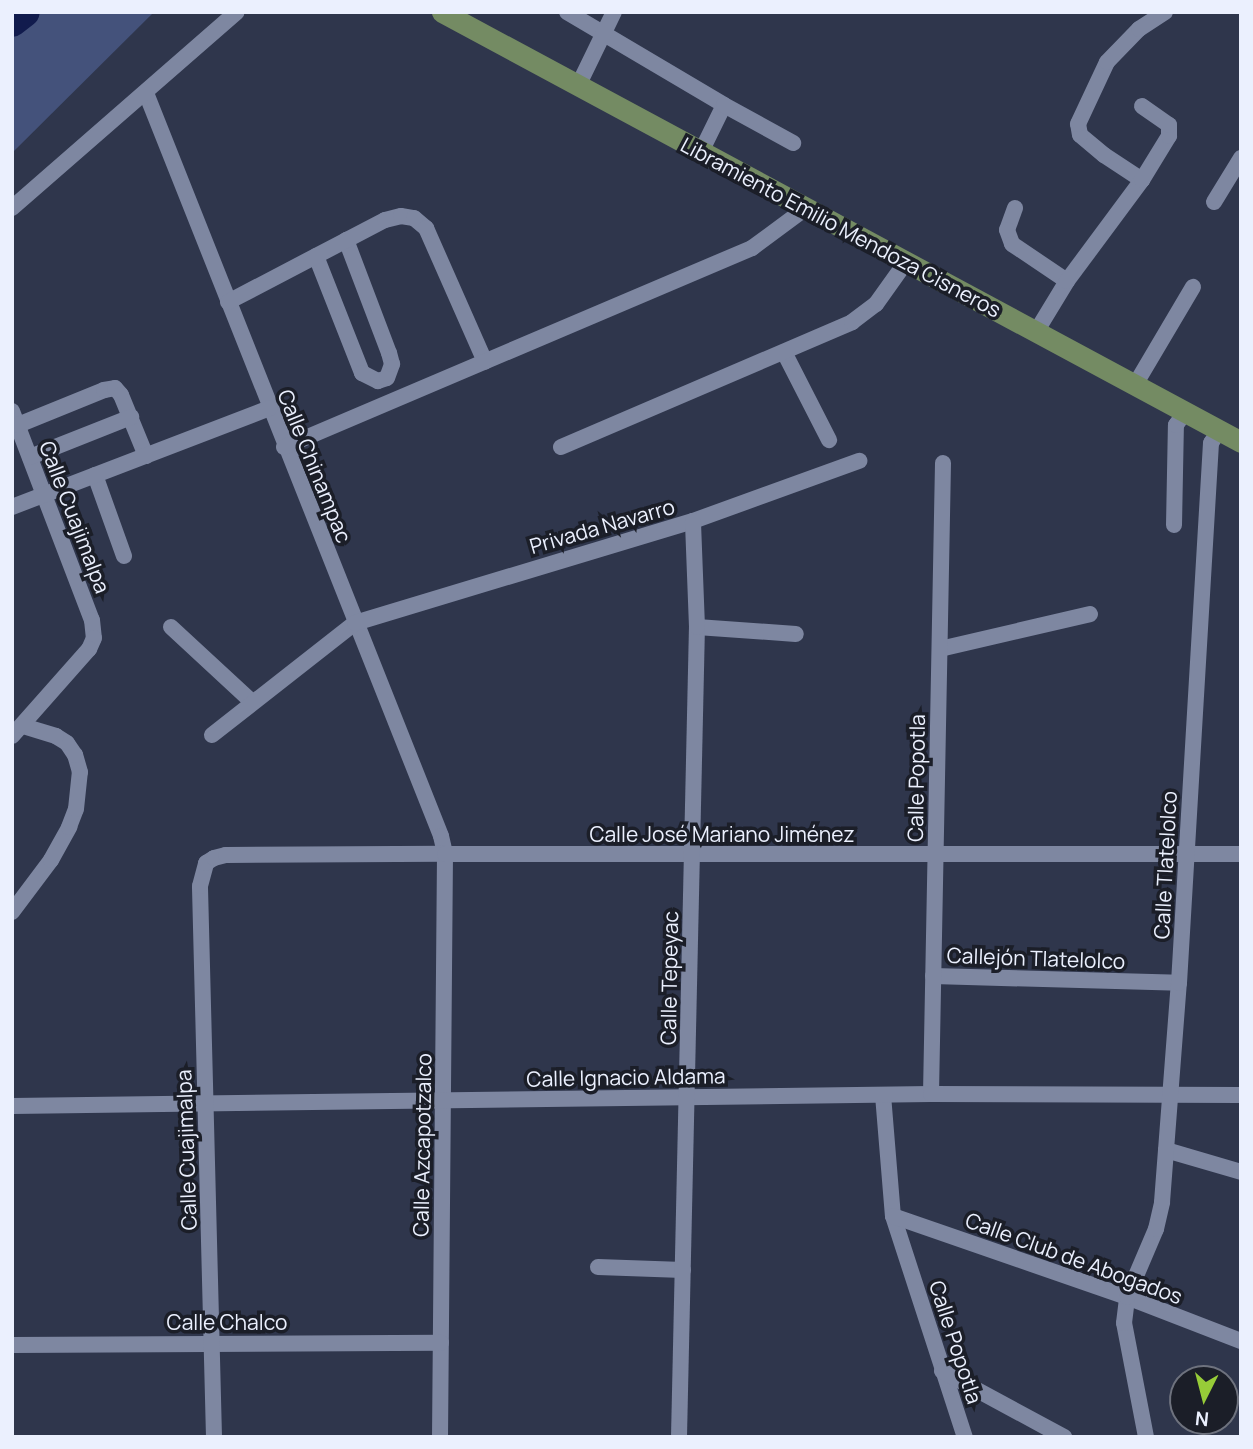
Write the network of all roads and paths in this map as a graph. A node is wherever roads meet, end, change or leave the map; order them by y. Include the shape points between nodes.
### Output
1 (237, 12) edge
2 (442, 12) edge
3 (567, 12) edge
4 (614, 12) edge
5 (1164, 12) edge
6 (606, 35) junction
7 (578, 86) junction
8 (146, 93) junction
9 (724, 105) junction
10 (1142, 106) dead end
11 (793, 144) dead end
12 (701, 152) junction
13 (1241, 158) edge
14 (1142, 180) junction
15 (1214, 202) dead end
16 (12, 208) edge
17 (806, 208) junction
18 (1015, 208) dead end
19 (346, 240) junction
20 (316, 256) junction
21 (906, 262) junction
22 (1067, 281) junction
23 (1193, 287) dead end
24 (228, 302) junction
25 (1036, 332) junction
26 (784, 352) junction
27 (485, 362) junction
28 (1135, 385) junction
29 (270, 408) junction
30 (1185, 412) junction
31 (15, 418) edge
32 (131, 418) junction
33 (1219, 431) junction
34 (829, 440) dead end
35 (1241, 442) edge
36 (284, 447) junction
37 (561, 447) dead end
38 (146, 456) junction
39 (30, 457) junction
40 (859, 461) dead end
41 (943, 463) dead end
42 (95, 475) junction
43 (44, 495) junction
44 (12, 507) edge
45 (693, 521) junction
46 (1174, 525) dead end
47 (124, 556) dead end
48 (1090, 614) dead end
49 (355, 623) junction
50 (172, 626) dead end
51 (697, 627) junction
52 (796, 634) dead end
53 (940, 649) junction
54 (252, 702) junction
55 (18, 731) edge
56 (212, 736) dead end
57 (445, 854) junction
58 (1187, 854) junction
59 (1241, 854) edge
60 (692, 855) junction
61 (935, 856) junction
62 (206, 863) joint
63 (12, 912) edge
64 (933, 976) junction
65 (1180, 983) junction
66 (930, 1094) junction
67 (1172, 1094) junction
68 (883, 1095) junction
69 (1241, 1095) edge
70 (687, 1097) junction
71 (444, 1100) junction
72 (206, 1104) junction
73 (12, 1106) edge
74 (1166, 1150) junction
75 (1241, 1172) edge
76 (893, 1216) junction
77 (598, 1266) dead end
78 (683, 1270) junction
79 (1127, 1297) junction
80 (1241, 1341) edge
81 (212, 1343) junction
82 (441, 1343) junction
83 (12, 1345) edge
84 (942, 1371) junction
85 (214, 1437) edge
86 (440, 1437) edge
87 (679, 1437) edge
88 (965, 1437) edge
89 (1064, 1437) edge
90 (1146, 1437) edge

1 - 8 street
2 - 7 main road, Libramiento Emilio Mendoza Cisneros
3 - 6 street
4 - 6 street
5 - 14 street via 1139,29 1107,62 1078,124 1080,135
6 - 7 street
6 - 9 street
7 - 12 main road, Libramiento Emilio Mendoza Cisneros
8 - 16 street
8 - 24 street, Calle Chinampac
9 - 11 street
9 - 12 street
10 - 14 street via 1163,120 1170,131
12 - 17 main road, Libramiento Emilio Mendoza Cisneros
13 - 15 street
14 - 22 street
17 - 21 main road, Libramiento Emilio Mendoza Cisneros
17 - 27 street via 752,248
18 - 22 street via 1007,230 1012,244
19 - 20 street
19 - 20 street via 389,353 392,364 387,378 378,382 362,373
19 - 27 street via 401,216 414,218 426,228
20 - 24 street
21 - 25 main road, Libramiento Emilio Mendoza Cisneros
21 - 26 street via 867,313
22 - 25 street
23 - 28 street
24 - 29 street, Calle Chinampac
25 - 28 main road, Libramiento Emilio Mendoza Cisneros
26 - 34 street
26 - 37 street
27 - 36 street
28 - 30 main road, Libramiento Emilio Mendoza Cisneros
29 - 36 street, Calle Chinampac
29 - 38 street
30 - 33 main road, Libramiento Emilio Mendoza Cisneros
30 - 46 street via 1177,425
31 - 32 street via 110,388 118,390
31 - 39 street, Calle Cuajimalpa
32 - 38 street
32 - 39 street
33 - 35 main road, Libramiento Emilio Mendoza Cisneros
33 - 58 street, Calle Tlatelolco via 1211,443
36 - 49 street, Calle Chinampac
38 - 42 street
39 - 43 street, Calle Cuajimalpa
40 - 45 street, Privada Navarro
41 - 53 street, Calle Popotla
42 - 43 street
42 - 47 street
43 - 44 street
43 - 55 street, Calle Cuajimalpa via 92,620 94,638
45 - 49 street, Privada Navarro
45 - 51 street, Calle Tepeyac
48 - 53 street
49 - 54 street
49 - 57 street, Calle Chinampac
50 - 54 street
51 - 52 street
51 - 60 street, Calle Tepeyac
53 - 61 street, Calle Popotla
54 - 56 street
55 - 63 street via 56,736 67,743 80,772 69,827
57 - 60 street, Calle José Mariano Jiménez
57 - 62 street, Calle José Mariano Jiménez via 226,855
57 - 71 street, Calle Azcapotzalco
58 - 59 street, Calle José Mariano Jiménez
58 - 61 street, Calle José Mariano Jiménez
58 - 65 street, Calle Tlatelolco
60 - 61 street, Calle José Mariano Jiménez
60 - 70 street, Calle Tepeyac
61 - 64 street, Calle Popotla
62 - 72 street, Calle Cuajimalpa via 200,886
64 - 65 street, Callejón Tlatelolco
64 - 66 street, Calle Popotla
65 - 67 street, Calle Tlatelolco
66 - 67 street, Calle Ignacio Aldama
66 - 68 street, Calle Ignacio Aldama
67 - 69 street, Calle Ignacio Aldama
67 - 74 street, Calle Tlatelolco
68 - 70 street, Calle Ignacio Aldama
68 - 76 street, Calle Popotla
70 - 71 street, Calle Ignacio Aldama
70 - 78 street, Calle Tepeyac
71 - 72 street, Calle Ignacio Aldama
71 - 82 street, Calle Azcapotzalco
72 - 73 street, Calle Ignacio Aldama
72 - 81 street, Calle Cuajimalpa
74 - 75 street
74 - 79 street, Calle Tlatelolco via 1156,1229
76 - 79 street, Calle Club de Abogados
76 - 84 street, Calle Popotla
77 - 78 street
78 - 87 street, Calle Tepeyac
79 - 80 street, Calle Club de Abogados
79 - 90 street via 1125,1339
81 - 82 street, Calle Chalco
81 - 83 street, Calle Chalco
81 - 85 street, Calle Cuajimalpa
82 - 86 street, Calle Azcapotzalco
84 - 88 street, Calle Popotla
84 - 89 street

